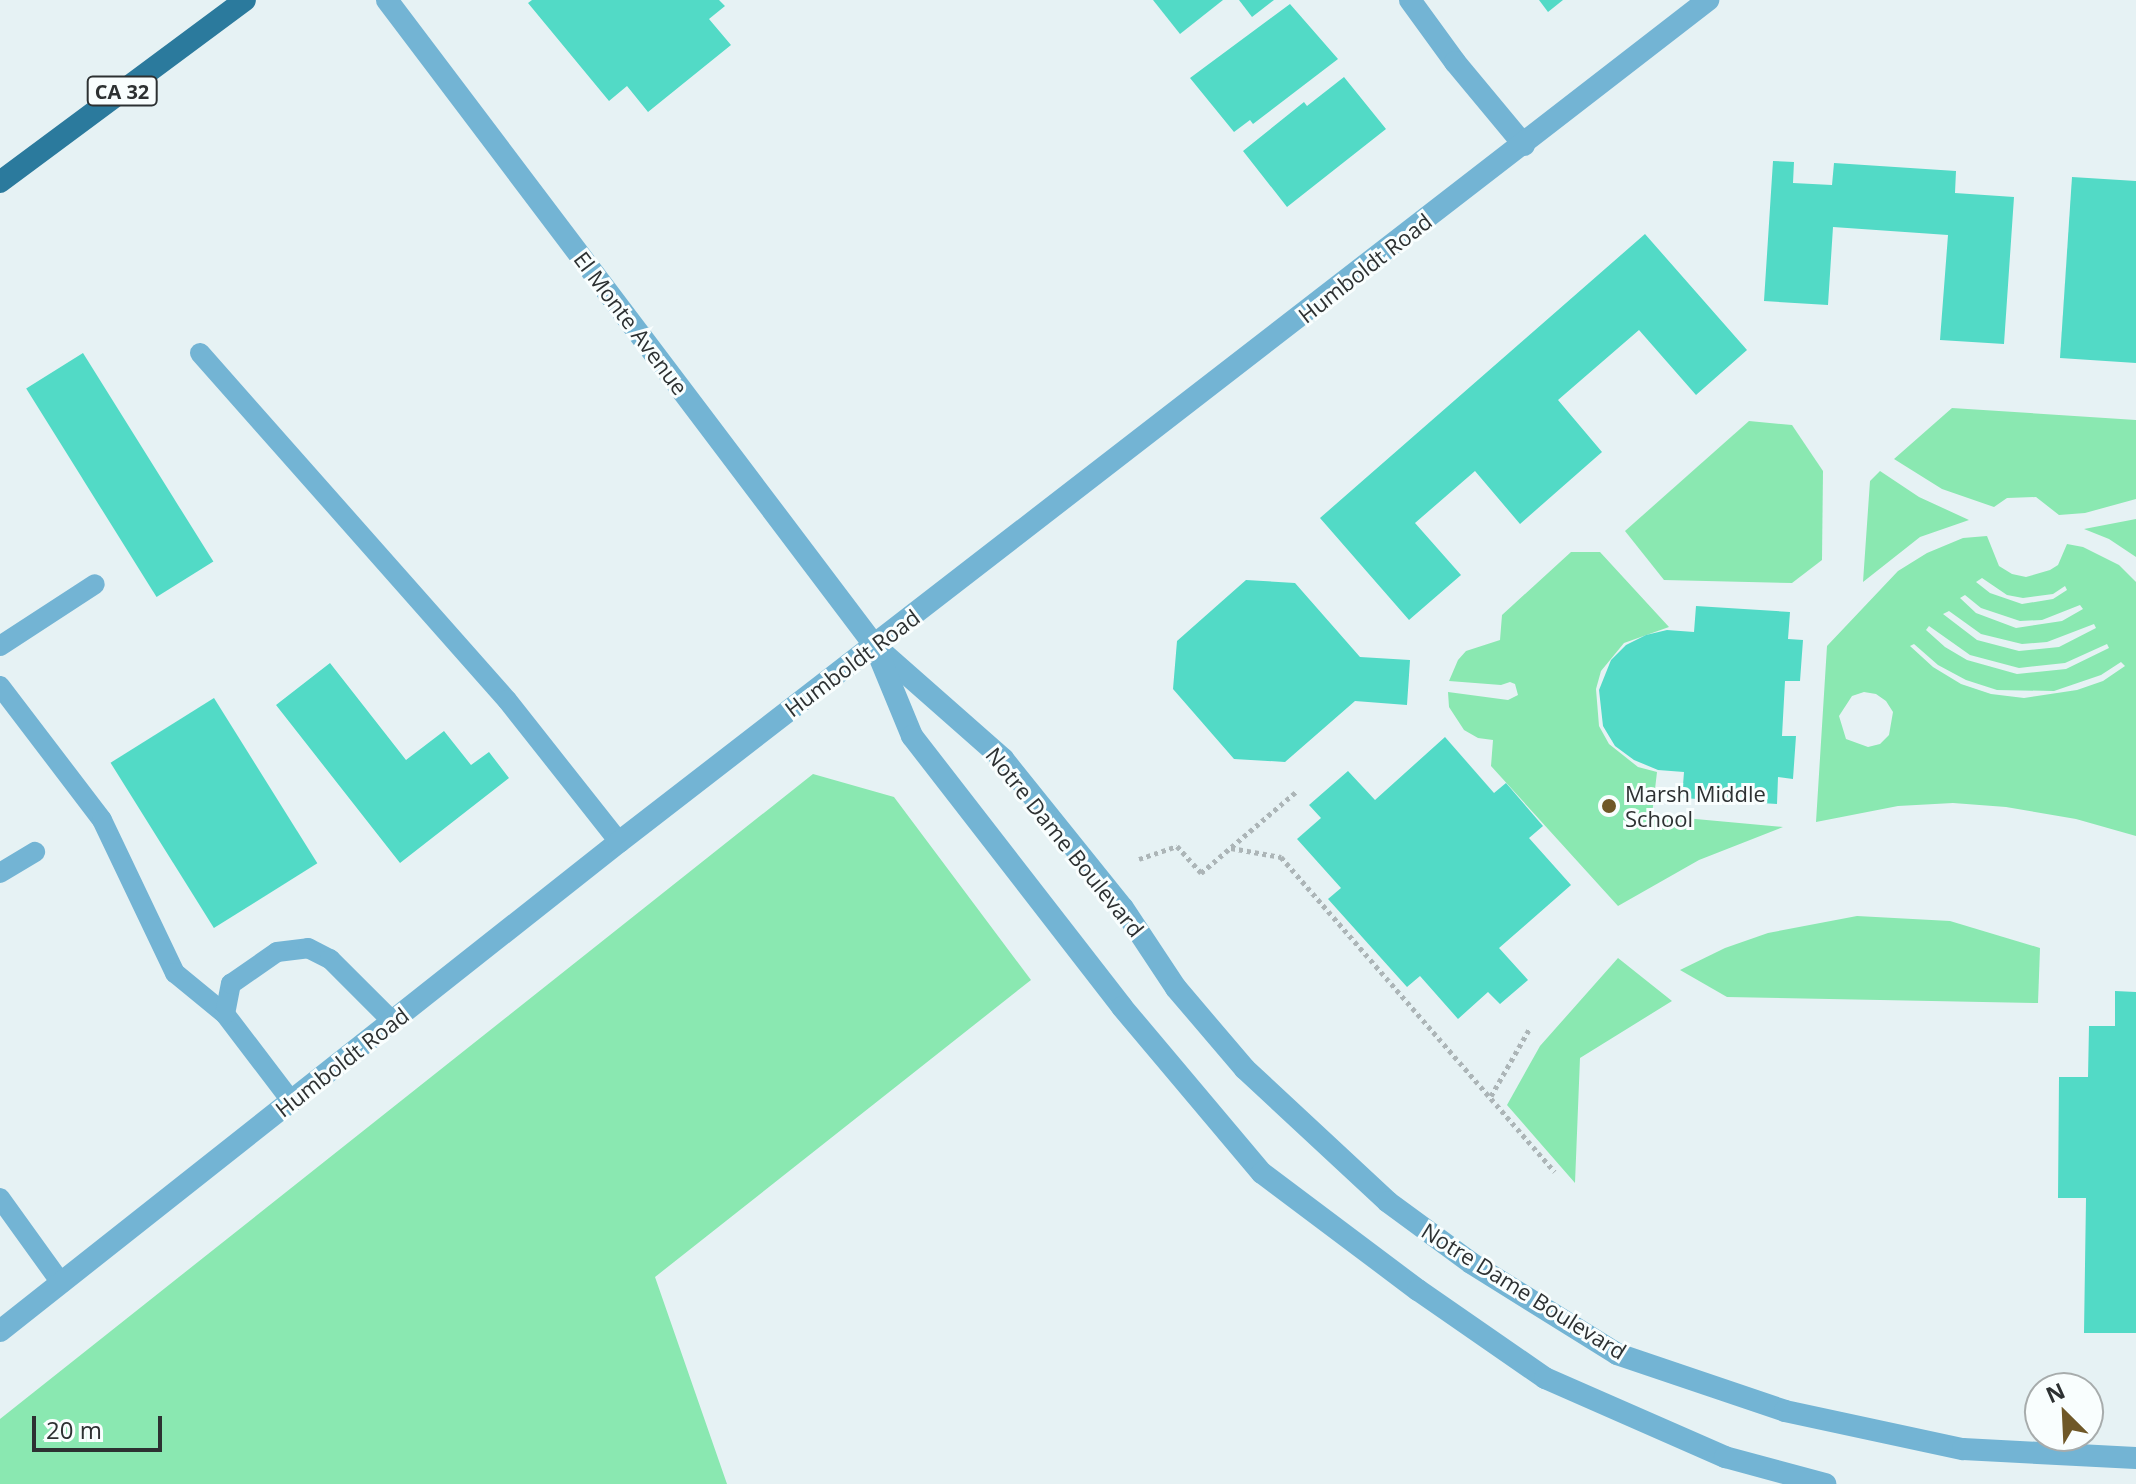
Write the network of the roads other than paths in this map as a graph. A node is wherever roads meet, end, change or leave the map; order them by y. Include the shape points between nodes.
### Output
1 (245, 0) edge
2 (387, 0) edge
3 (1410, 0) edge
4 (1708, 0) edge
5 (1524, 145) junction
6 (0, 182) edge
7 (200, 353) dead end
8 (95, 584) dead end
9 (0, 646) edge
10 (875, 646) junction
11 (0, 686) edge
12 (619, 842) junction
13 (35, 852) dead end
14 (0, 873) edge
15 (225, 1014) junction
16 (393, 1022) junction
17 (292, 1102) junction
18 (0, 1198) edge
19 (61, 1283) junction
20 (0, 1331) edge
21 (2136, 1458) edge
22 (1825, 1484) edge

1 - 6 main road, CA 32
2 - 10 street, El Monte Avenue
3 - 5 street
4 - 5 street, Humboldt Road
5 - 10 street, Humboldt Road
7 - 12 lane via 507,700
8 - 9 lane
10 - 12 street, Humboldt Road
10 - 21 street, Notre Dame Boulevard via 1003,759 1123,908 1176,988 1245,1069 1388,1202 1471,1263 1617,1354 1785,1411 1963,1449
10 - 22 street via 912,736 1122,1007 1262,1173 1545,1378 1725,1457
11 - 15 lane via 102,820 175,973
12 - 16 street, Humboldt Road
13 - 14 lane
15 - 16 lane via 231,984 277,952 308,948 330,959
15 - 17 lane
16 - 17 street, Humboldt Road
17 - 19 street, Humboldt Road
18 - 19 lane
19 - 20 street, Humboldt Road

